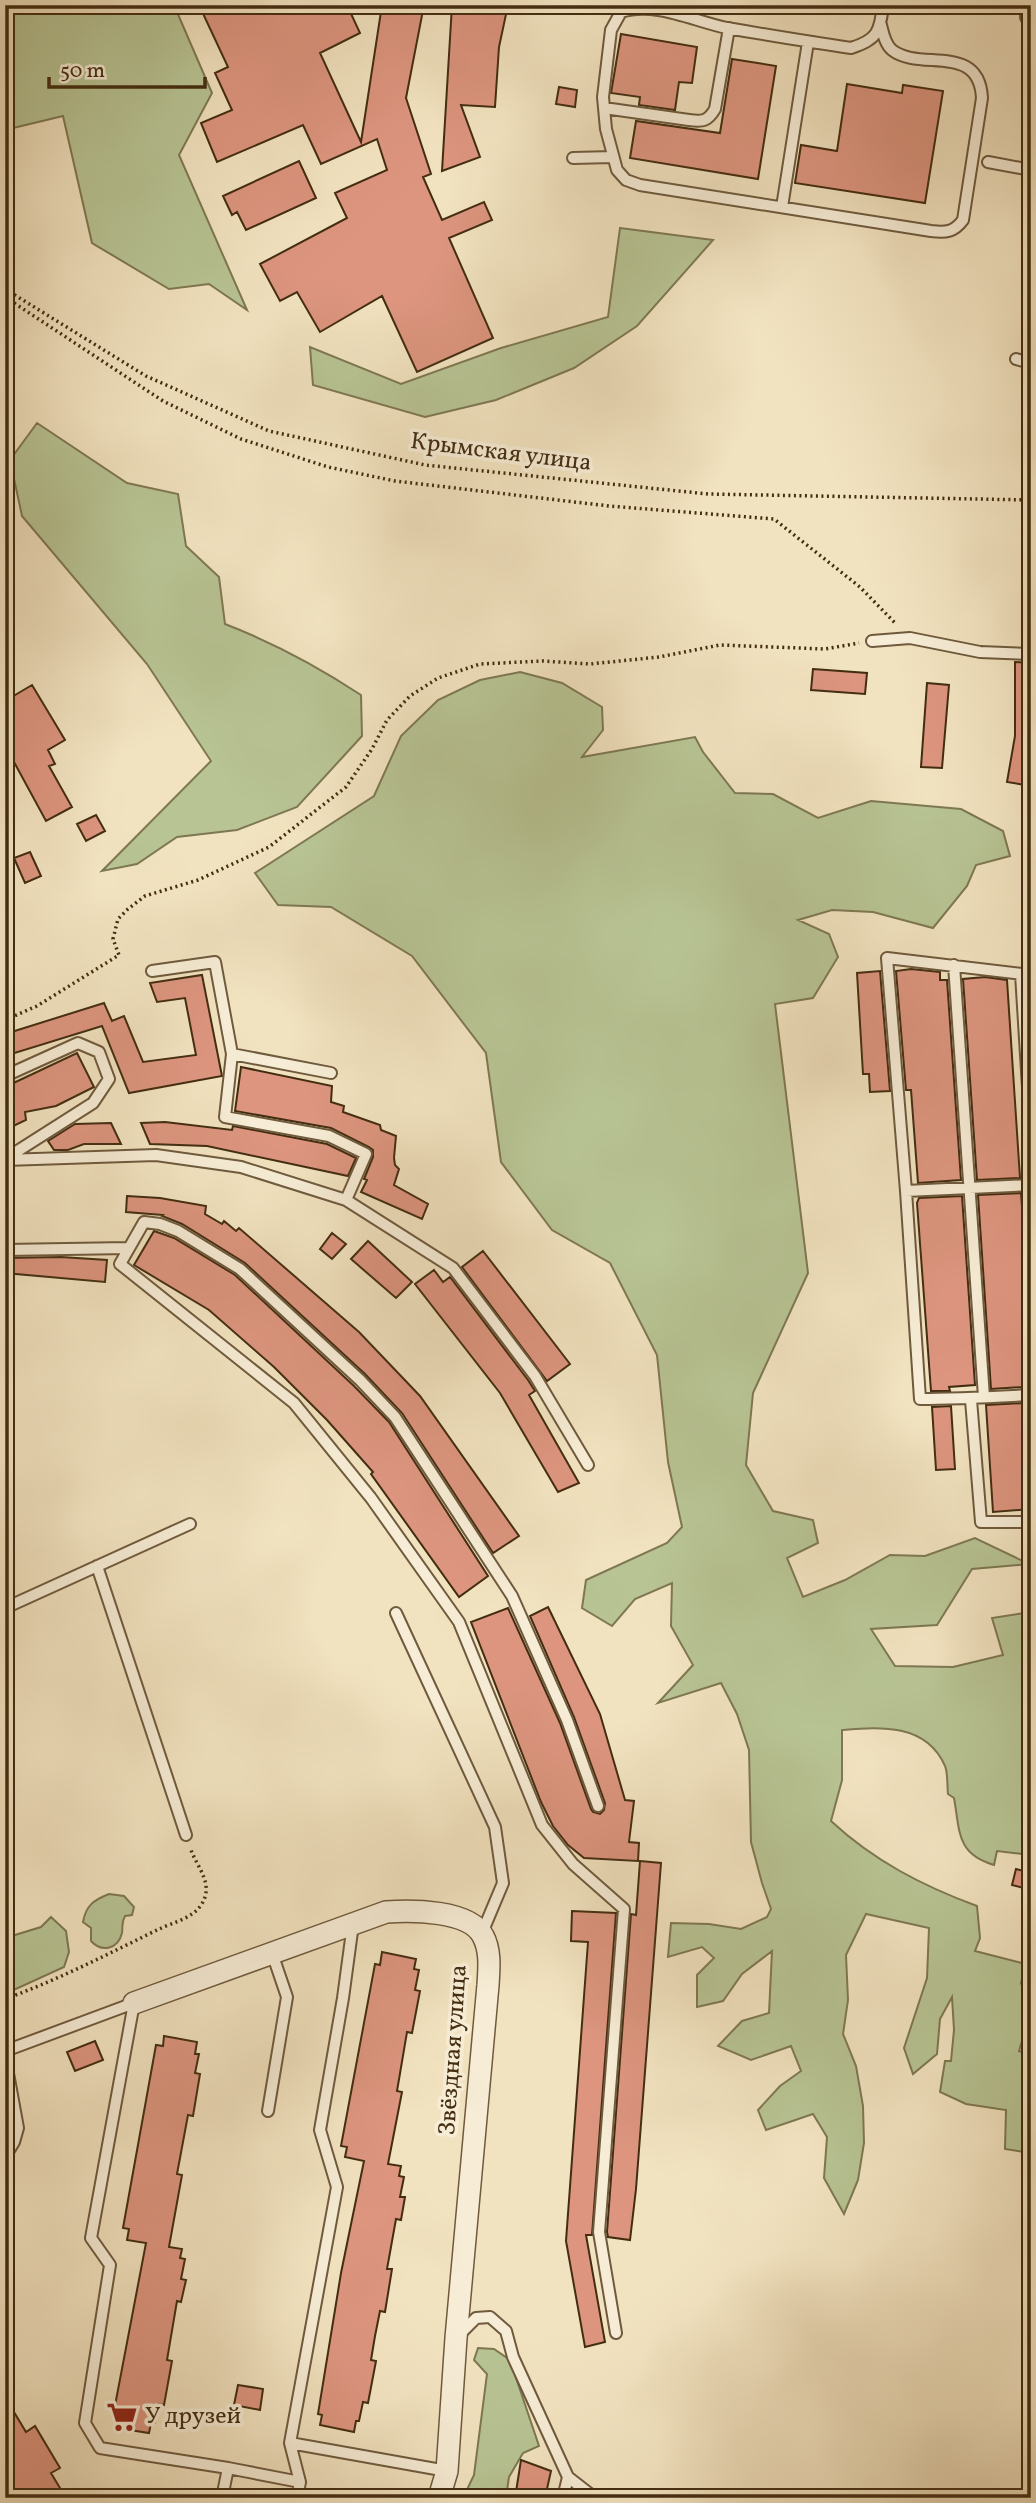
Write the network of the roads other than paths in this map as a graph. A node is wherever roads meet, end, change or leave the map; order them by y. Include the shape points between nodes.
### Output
1 (883, 5) edge
2 (1027, 5) edge
3 (626, 8) edge
4 (881, 25) junction
5 (1030, 26) edge
6 (729, 28) junction
7 (808, 42) junction
8 (604, 108) junction
9 (614, 157) junction
10 (573, 158) dead end
11 (988, 162) dead end
12 (1031, 170) edge
13 (782, 207) junction
14 (1016, 359) dead end
15 (1031, 363) edge
16 (872, 641) road end
17 (1031, 654) edge
18 (954, 965) junction
19 (152, 971) dead end
20 (1026, 975) edge
21 (232, 1054) junction
22 (331, 1073) dead end
23 (5, 1076) edge
24 (1031, 1136) edge
25 (5, 1160) edge
26 (1031, 1185) edge
27 (968, 1188) junction
28 (906, 1191) junction
29 (346, 1200) junction
30 (128, 1248) junction
31 (5, 1250) edge
32 (1031, 1395) edge
33 (984, 1397) junction
34 (971, 1400) junction
35 (588, 1465) dead end
36 (1031, 1522) edge
37 (190, 1524) dead end
38 (97, 1566) junction
39 (5, 1608) edge
40 (396, 1612) dead end
41 (597, 1806) dead end
42 (186, 1835) road end
43 (353, 1924) junction
44 (482, 1933) junction
45 (272, 1953) junction
46 (134, 2003) junction
47 (5, 2054) edge
48 (268, 2111) dead end
49 (5, 2157) edge
50 (616, 2333) dead end
51 (456, 2338) junction
52 (290, 2443) junction
53 (228, 2468) junction
54 (447, 2471) junction
55 (568, 2477) junction
56 (300, 2482) junction
57 (222, 2498) edge
58 (297, 2498) edge
59 (439, 2498) edge
60 (563, 2498) edge
61 (595, 2498) edge

1 - 4 lane
2 - 5 lane
3 - 6 lane via 654,9
3 - 8 lane via 611,30
4 - 7 lane via 874,38 851,48
4 - 13 lane via 892,50 958,63 970,69 982,88 963,220 957,229 946,233
6 - 7 lane
6 - 8 lane via 715,109 709,118 702,122
7 - 13 lane
8 - 9 lane
9 - 10 lane
9 - 13 lane via 626,180 640,185
11 - 12 lane
14 - 15 lane
16 - 17 lane via 910,638 980,652
18 - 20 lane
18 - 27 lane
18 - 28 lane via 887,958
19 - 21 lane via 215,962
20 - 24 lane
21 - 22 lane
21 - 29 lane via 225,1117 329,1136 366,1154
23 - 25 lane via 78,1043 99,1052 109,1079 93,1103
25 - 29 lane via 156,1155 241,1167
26 - 27 lane
27 - 28 lane
27 - 33 lane
28 - 34 lane via 920,1399
29 - 35 lane via 453,1268 536,1376
30 - 31 lane
30 - 41 lane via 144,1222 160,1224 240,1269 395,1417 512,1596 567,1720
30 - 50 lane via 120,1264 294,1403 372,1497 459,1622 542,1825 573,1864 624,1909 599,2232
32 - 33 lane
33 - 34 lane
34 - 36 lane via 981,1522
37 - 38 lane
38 - 39 lane
38 - 42 lane
40 - 44 lane via 495,1827 503,1883
43 - 44 street, Звёздная улица via 408,1910 467,1921
43 - 45 street, Звёздная улица
43 - 52 lane via 320,2130 337,2187
44 - 51 street, Звёздная улица via 489,1960 488,1985
45 - 46 street, Звёздная улица
45 - 48 lane via 287,1997
46 - 47 lane
46 - 53 lane via 91,2238 110,2265 85,2423 100,2448
47 - 49 lane via 18,2128
51 - 54 street, Звёздная улица
51 - 55 lane via 476,2318 490,2317 506,2331 513,2357
52 - 54 lane
52 - 56 lane
53 - 56 lane
53 - 57 lane
54 - 59 street, Звёздная улица
55 - 60 lane
55 - 61 lane
56 - 58 lane

